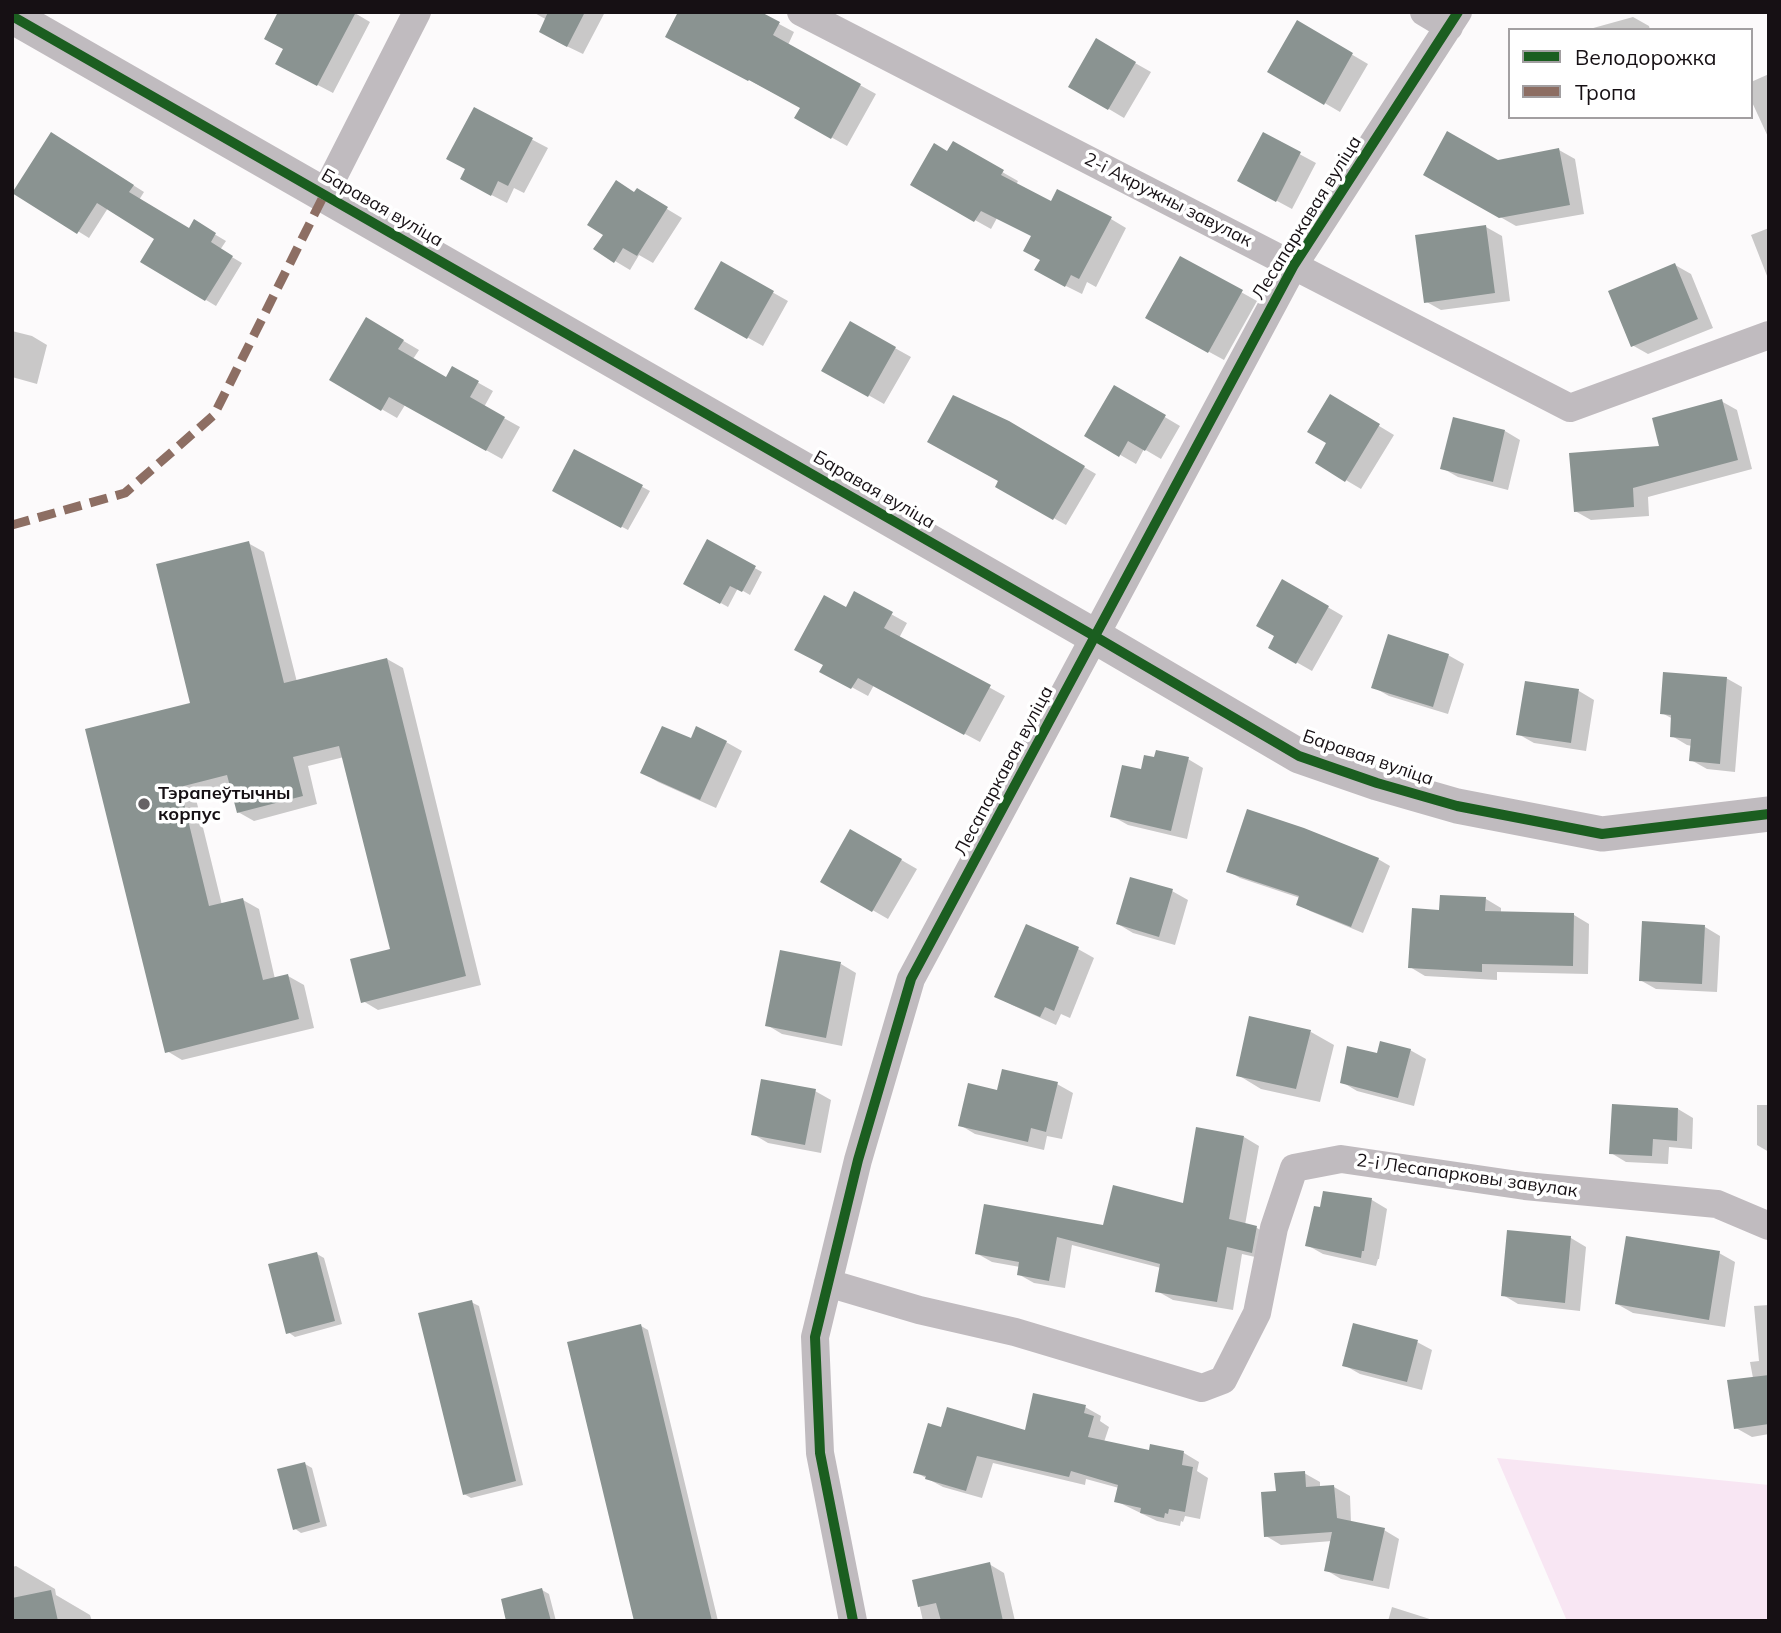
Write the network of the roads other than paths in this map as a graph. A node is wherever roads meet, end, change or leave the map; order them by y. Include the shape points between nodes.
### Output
1 (417, 12) edge
2 (801, 12) edge
3 (1424, 12) edge
4 (12, 16) edge
5 (833, 19) edge
6 (1454, 20) edge
7 (324, 195) junction
8 (1294, 265) junction
9 (1769, 335) edge
10 (1096, 637) junction
11 (1769, 814) edge
12 (1769, 1226) edge
13 (828, 1283) junction
14 (853, 1621) edge

1 - 7 street
2 - 5 street, 2-і Акружны завулак
3 - 6 street
4 - 7 street, Баравая вуліца
5 - 8 street, 2-і Акружны завулак
6 - 8 street, Лесапаркавая вуліца
7 - 10 street, Баравая вуліца
8 - 9 street, 2-і Акружны завулак via 1570,408
8 - 10 street, Лесапаркавая вуліца
10 - 11 street, Баравая вуліца via 1298,756 1457,806 1602,834
10 - 13 street, Лесапаркавая вуліца via 911,979
12 - 13 street, 2-і Лесапарковы завулак via 1717,1204 1525,1186 1341,1159 1294,1168 1274,1228 1257,1313 1223,1380 1202,1388
13 - 14 street, Лесапаркавая вуліца via 815,1337 820,1452

